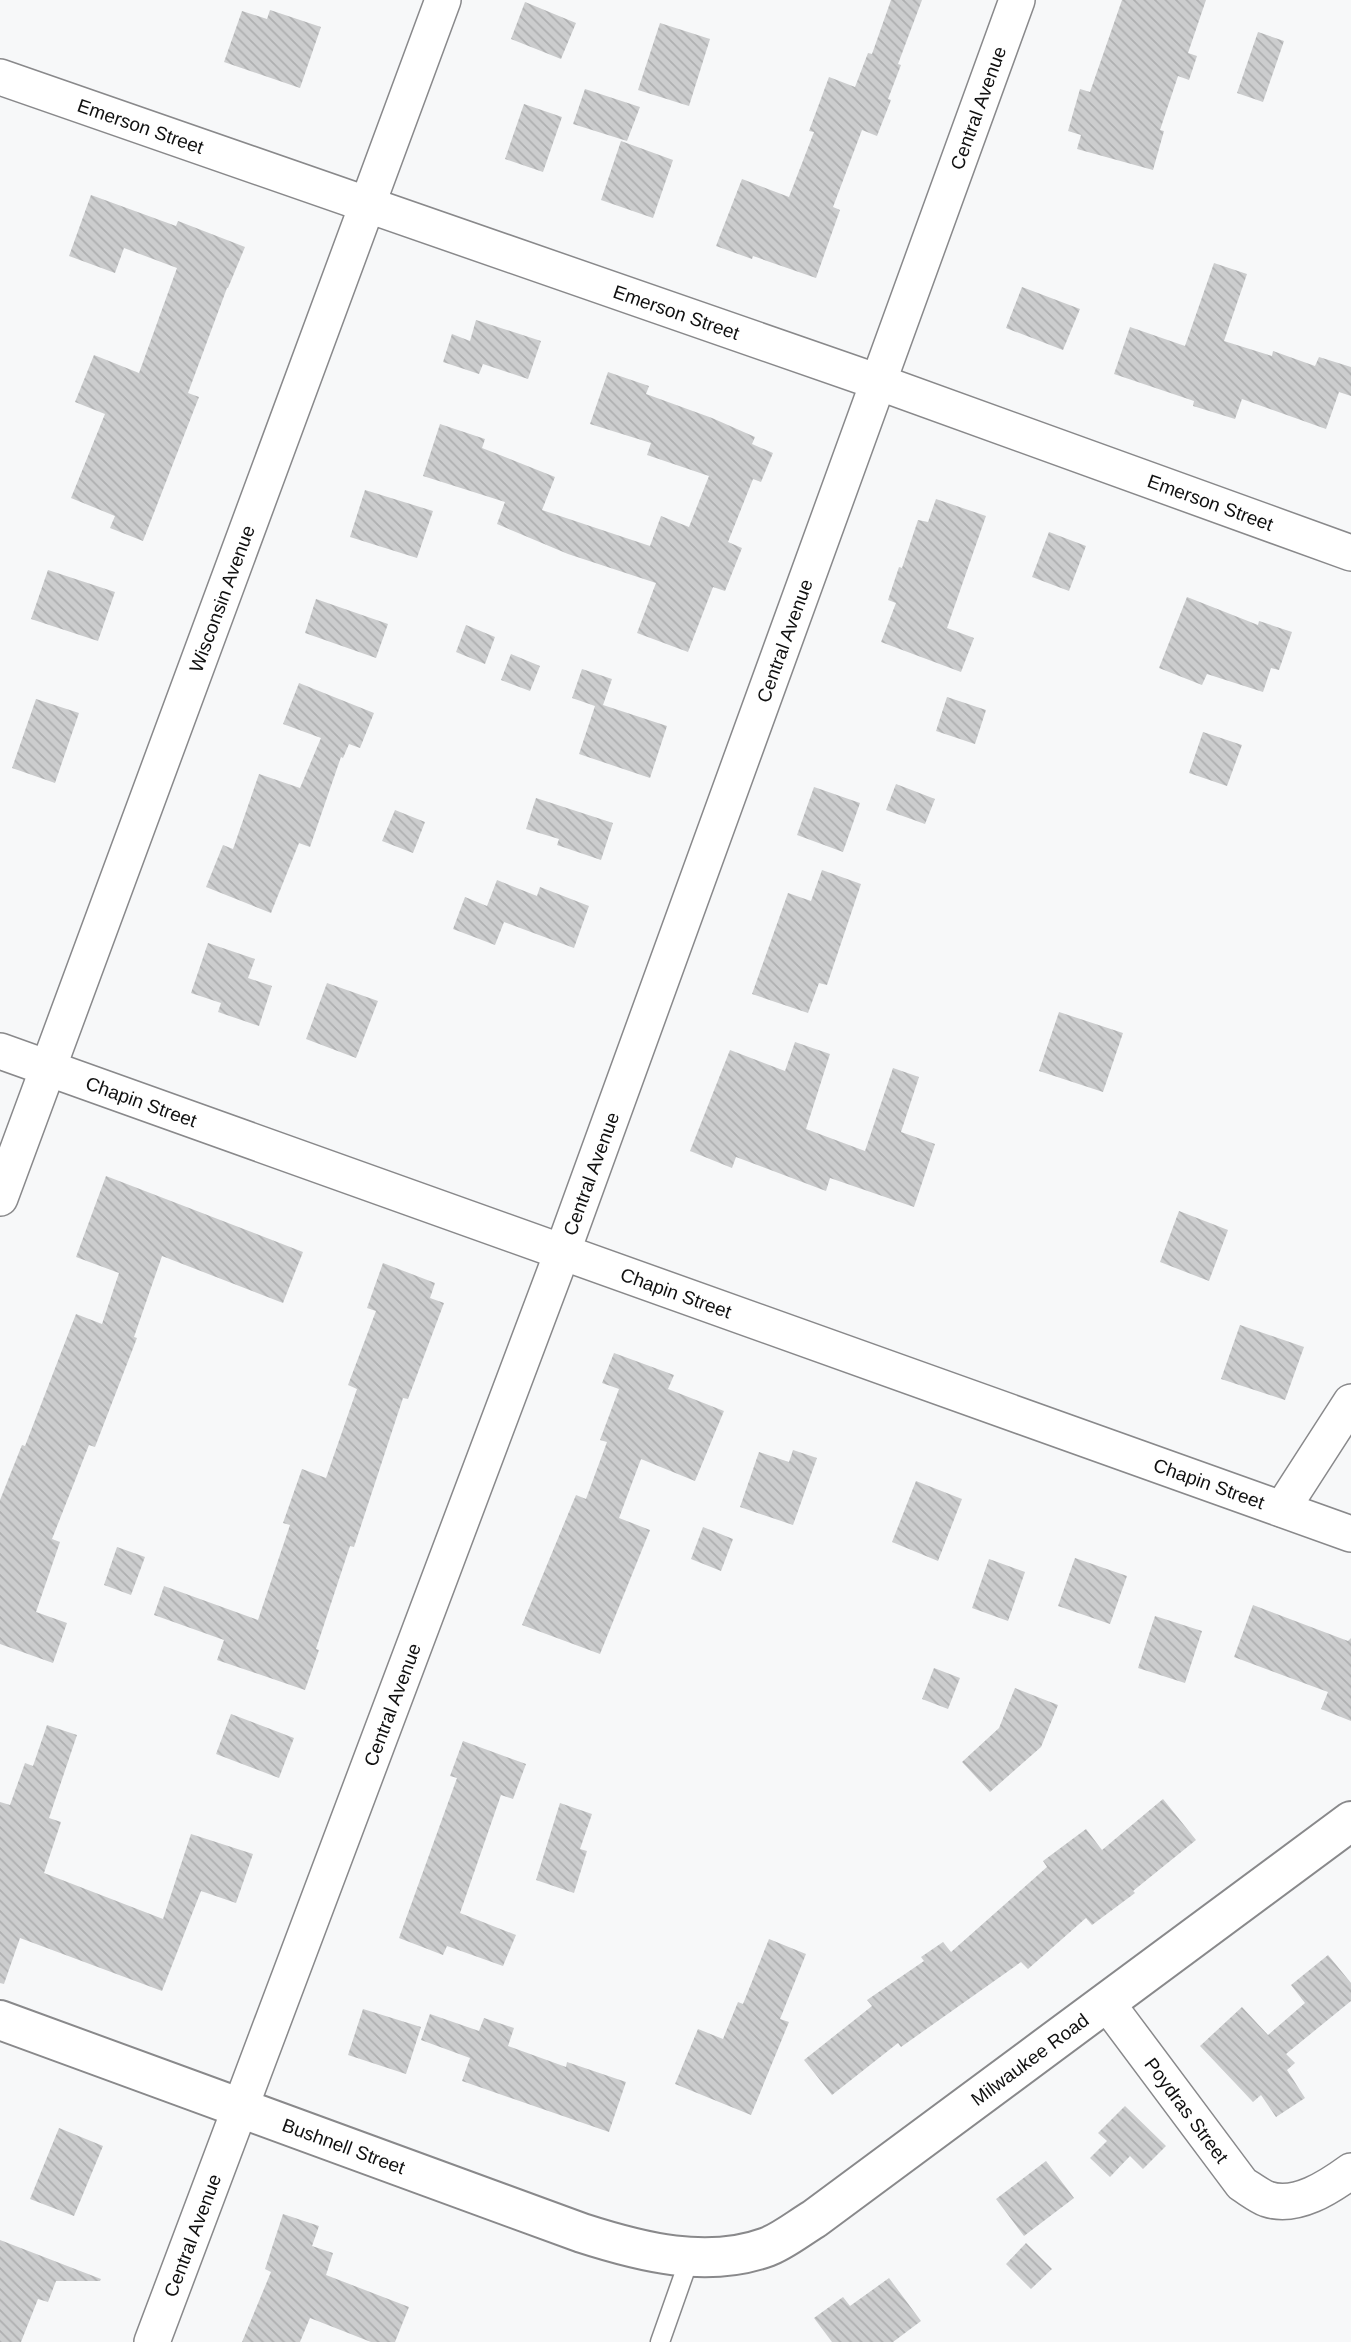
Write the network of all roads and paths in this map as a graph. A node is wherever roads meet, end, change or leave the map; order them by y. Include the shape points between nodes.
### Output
1 (443, 0) edge
2 (1017, 0) edge
3 (0, 77) edge
4 (368, 206) junction
5 (878, 382) junction
6 (1351, 553) edge
7 (0, 1051) edge
8 (48, 1068) junction
9 (0, 1198) edge
10 (562, 1253) junction
11 (1351, 1402) edge
12 (1282, 1509) junction
13 (1351, 1534) edge
14 (1351, 1821) edge
15 (1106, 2002) junction
16 (0, 2020) edge
17 (241, 2108) junction
18 (1351, 2171) edge
19 (690, 2257) junction
20 (152, 2342) edge
21 (660, 2342) edge

1 - 4 street, Wisconsin Avenue
2 - 5 street, Central Avenue
3 - 4 street, Emerson Street
4 - 5 street, Emerson Street
4 - 8 street, Wisconsin Avenue
5 - 6 street, Emerson Street
5 - 10 street, Central Avenue
7 - 8 street, Chapin Street
8 - 9 street, Wisconsin Avenue
8 - 10 street, Chapin Street
10 - 12 street, Chapin Street
10 - 17 street, Central Avenue
11 - 12 street
12 - 13 street, Chapin Street
14 - 15 street, Milwaukee Road
15 - 18 street, Poydras Street via 1242,2184 1266,2199 1299,2199
15 - 19 street, Milwaukee Road via 814,2219 768,2246 723,2257
16 - 17 street, Bushnell Street
17 - 19 street, Bushnell Street via 582,2233
17 - 20 street, Central Avenue
19 - 21 lane

